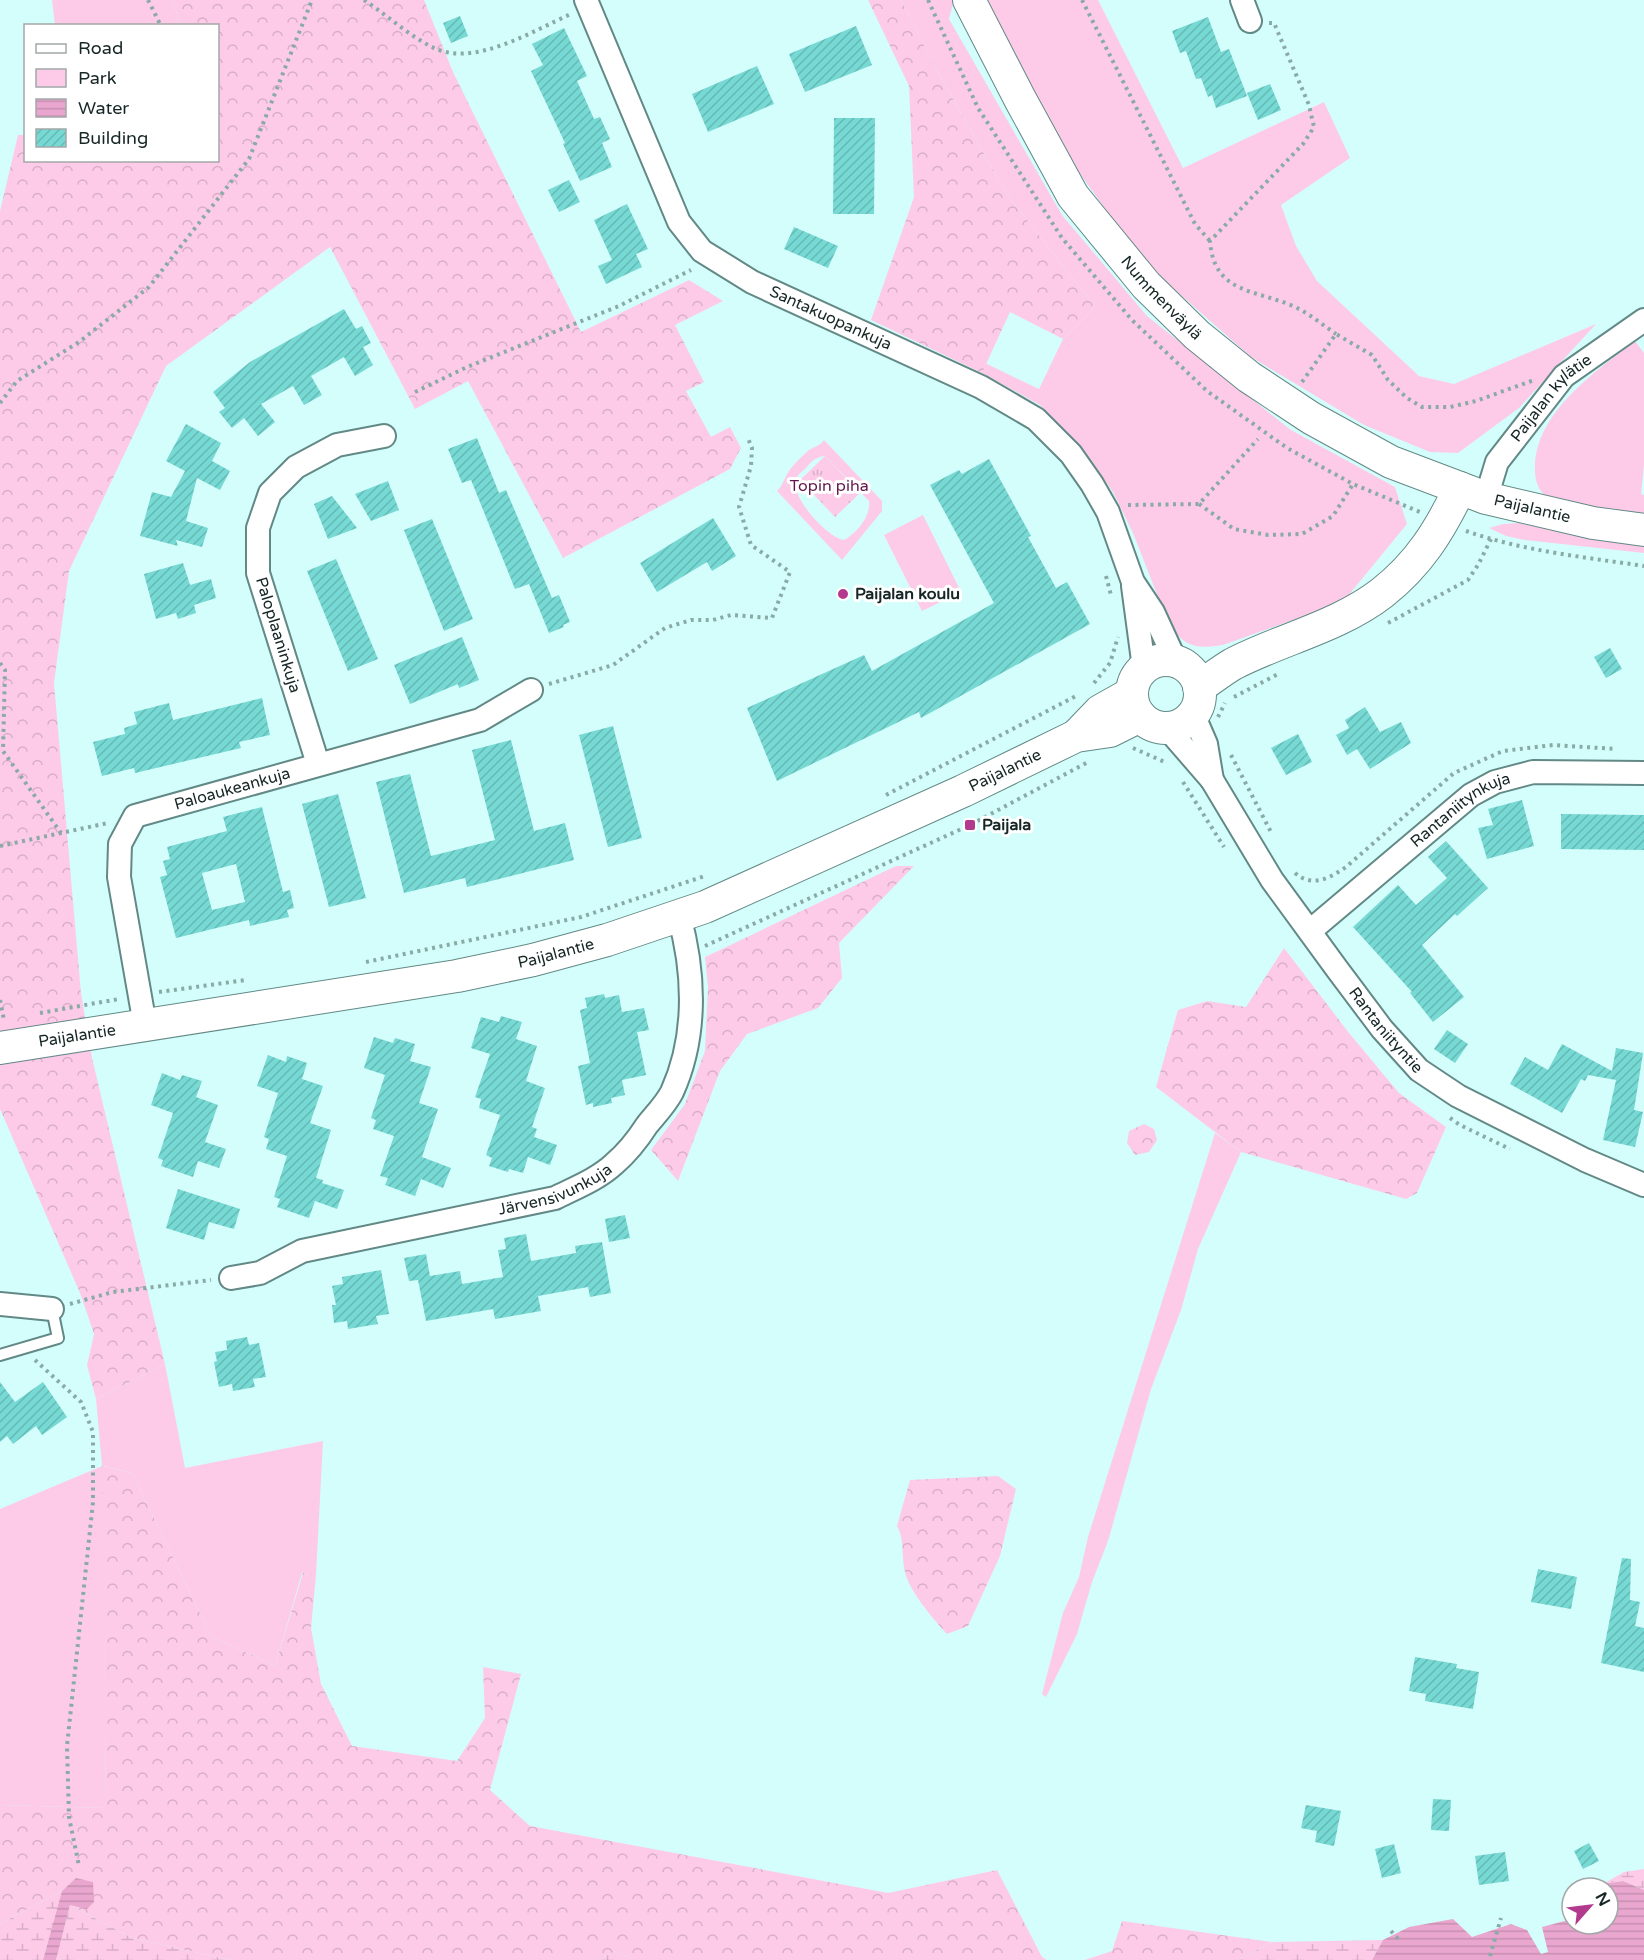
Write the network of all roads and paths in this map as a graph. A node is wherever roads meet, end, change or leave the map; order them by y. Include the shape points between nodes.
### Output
1 (148, 0) edge
2 (312, 0) edge
3 (364, 0) edge
4 (969, 0) edge
5 (1082, 0) edge
6 (1242, 0) edge
7 (587, 3) edge
8 (1250, 21) joint
9 (160, 24) edge
10 (1210, 241) junction
11 (695, 268) dead end
12 (1644, 320) edge
13 (1336, 334) junction
14 (1564, 376) junction
15 (1297, 390) dead end
16 (415, 392) dead end
17 (0, 403) edge
18 (384, 436) dead end
19 (747, 436) dead end
20 (1258, 438) dead end
21 (1473, 493) junction
22 (1199, 504) junction
23 (1108, 512) junction
24 (1443, 523) junction
25 (1644, 530) edge
26 (1644, 566) edge
27 (1105, 574) dead end
28 (1133, 582) junction
29 (1111, 597) dead end
30 (1120, 630) dead end
31 (0, 663) edge
32 (1089, 689) dead end
33 (531, 690) joint
34 (1168, 692) junction
35 (1078, 695) dead end
36 (1226, 745) dead end
37 (1621, 749) dead end
38 (318, 764) junction
39 (1644, 774) edge
40 (884, 796) dead end
41 (135, 816) junction
42 (61, 833) junction
43 (1274, 837) dead end
44 (0, 846) edge
45 (1290, 868) dead end
46 (715, 873) dead end
47 (679, 916) junction
48 (1310, 931) junction
49 (365, 962) dead end
50 (256, 979) dead end
51 (0, 1000) edge
52 (142, 1010) junction
53 (38, 1013) dead end
54 (15, 1018) dead end
55 (1, 1030) edge
56 (1644, 1185) edge
57 (231, 1278) joint
58 (0, 1304) edge
59 (52, 1309) junction
60 (21, 1348) junction
61 (0, 1355) edge
62 (79, 1866) dead end
63 (1501, 1918) dead end
64 (1390, 1931) dead end
65 (1401, 1942) dead end
66 (1491, 1956) dead end

1 - 9 path
2 - 17 path via 249,159 149,287 79,342 18,381
3 - 7 path via 434,48 459,54 492,49
4 - 21 street, Nummenväylä via 1073,196 1146,285 1197,335 1249,377 1311,418 1391,462
5 - 10 path via 1196,224
6 - 8 street
7 - 23 street, Santakuopankuja via 679,222 702,251 752,282 981,387 1036,419 1071,454
8 - 10 path via 1274,23 1309,105 1314,127 1303,144
10 - 13 path via 1211,258 1226,279 1251,293 1297,308
11 - 16 path via 619,306
12 - 14 street, Paijalan kylätie
13 - 14 path via 1372,355 1388,380 1422,407 1450,407 1541,377
13 - 15 path
14 - 21 street, Paijalan kylätie
18 - 38 street, Paloplaaninkuja via 337,445 296,467 270,493 258,528 258,573
19 - 33 path via 752,448 751,466 739,507 752,545 790,572 772,618 731,615 691,620 665,628 613,665
20 - 22 path
21 - 24 street, Paijalantie
21 - 25 street, Paijalantie via 1593,524
22 - 23 path via 1126,505
22 - 24 path via 1234,529 1268,535 1302,534 1333,516 1353,484
23 - 28 street, Santakuopankuja
24 - 26 path via 1491,539
24 - 34 street, Paijalantie via 1426,550 1382,593 1349,614
27 - 29 path
28 - 34 street, Santakuopankuja
28 - 34 street, Santakuopankuja via 1152,612
30 - 32 path via 1110,663
31 - 42 path via 5,670 3,751
33 - 38 street, Paloaukeankuja via 480,720
34 - 47 street, Paijalantie via 1110,731 1076,736 850,843
34 - 48 street, Rantaniityntie via 1212,780 1272,880
35 - 40 path
36 - 43 path
37 - 45 path via 1553,746 1503,751 1455,772 1333,877 1318,881 1302,879
38 - 41 street, Paloaukeankuja
39 - 48 street, Rantaniitynkuja via 1533,772 1495,782 1471,795
41 - 42 path
41 - 52 street via 120,844 119,877
42 - 44 path
46 - 49 path via 581,917
47 - 52 street, Paijalantie via 586,946 457,976
47 - 57 street, Järvensivunkuja via 688,954 692,1010 685,1057 671,1094 614,1164 555,1198 302,1251 260,1273
48 - 56 street, Rantaniityntie via 1382,1029 1419,1070 1467,1101
50 - 52 path
51 - 55 path
52 - 53 path
52 - 55 street, Paijalantie
54 - 55 path
57 - 59 path via 113,1292
58 - 59 street
59 - 60 lane via 58,1338
60 - 61 lane
60 - 62 path via 81,1402 93,1432 93,1502 67,1746 69,1816
63 - 66 path
64 - 65 path

